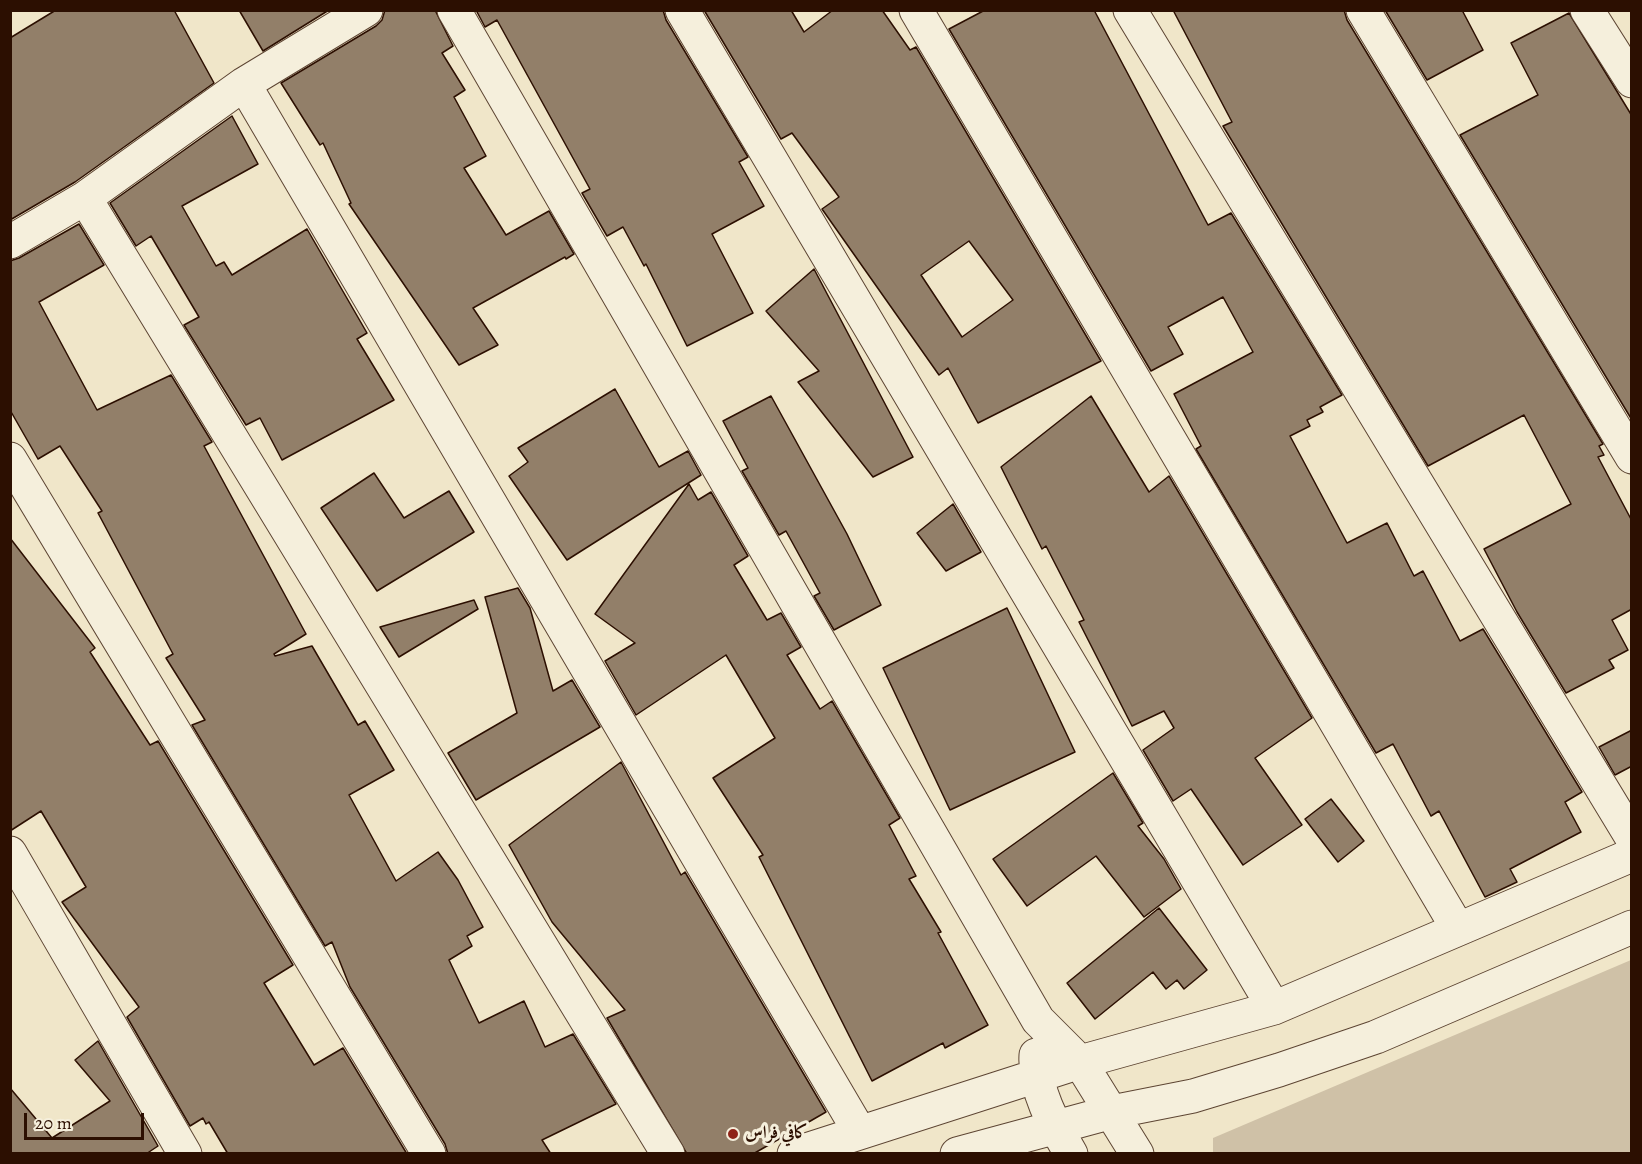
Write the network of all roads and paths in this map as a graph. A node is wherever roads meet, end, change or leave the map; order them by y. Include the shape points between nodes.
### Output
1 (366, 10) edge
2 (454, 10) edge
3 (682, 10) edge
4 (916, 10) edge
5 (1130, 10) edge
6 (1363, 10) edge
7 (1587, 10) edge
8 (1632, 81) edge
9 (244, 84) junction
10 (84, 198) junction
11 (10, 242) edge
12 (1632, 457) edge
13 (10, 459) edge
14 (1632, 838) edge
15 (10, 853) edge
16 (1632, 855) edge
17 (1632, 927) edge
18 (1458, 929) junction
19 (1274, 1008) junction
20 (1038, 1020) junction
21 (1080, 1062) junction
22 (1035, 1077) junction
23 (1112, 1112) junction
24 (859, 1131) junction
25 (1064, 1141) edge
26 (185, 1154) edge
27 (429, 1154) edge
28 (668, 1154) edge
29 (794, 1154) edge
30 (957, 1154) edge
31 (1137, 1154) edge

1 - 9 street
2 - 20 street
3 - 19 street
4 - 18 street
5 - 14 street
6 - 12 street
7 - 8 street
9 - 10 street
9 - 24 street
10 - 11 street
10 - 28 street
13 - 27 street
15 - 26 street
16 - 18 street
17 - 23 street via 1376,1036 1193,1096
18 - 19 street
19 - 21 street
20 - 21 street
20 - 22 street
21 - 22 street
21 - 23 street
22 - 24 street
22 - 25 street
23 - 25 street
23 - 31 street
24 - 29 street
25 - 30 street

